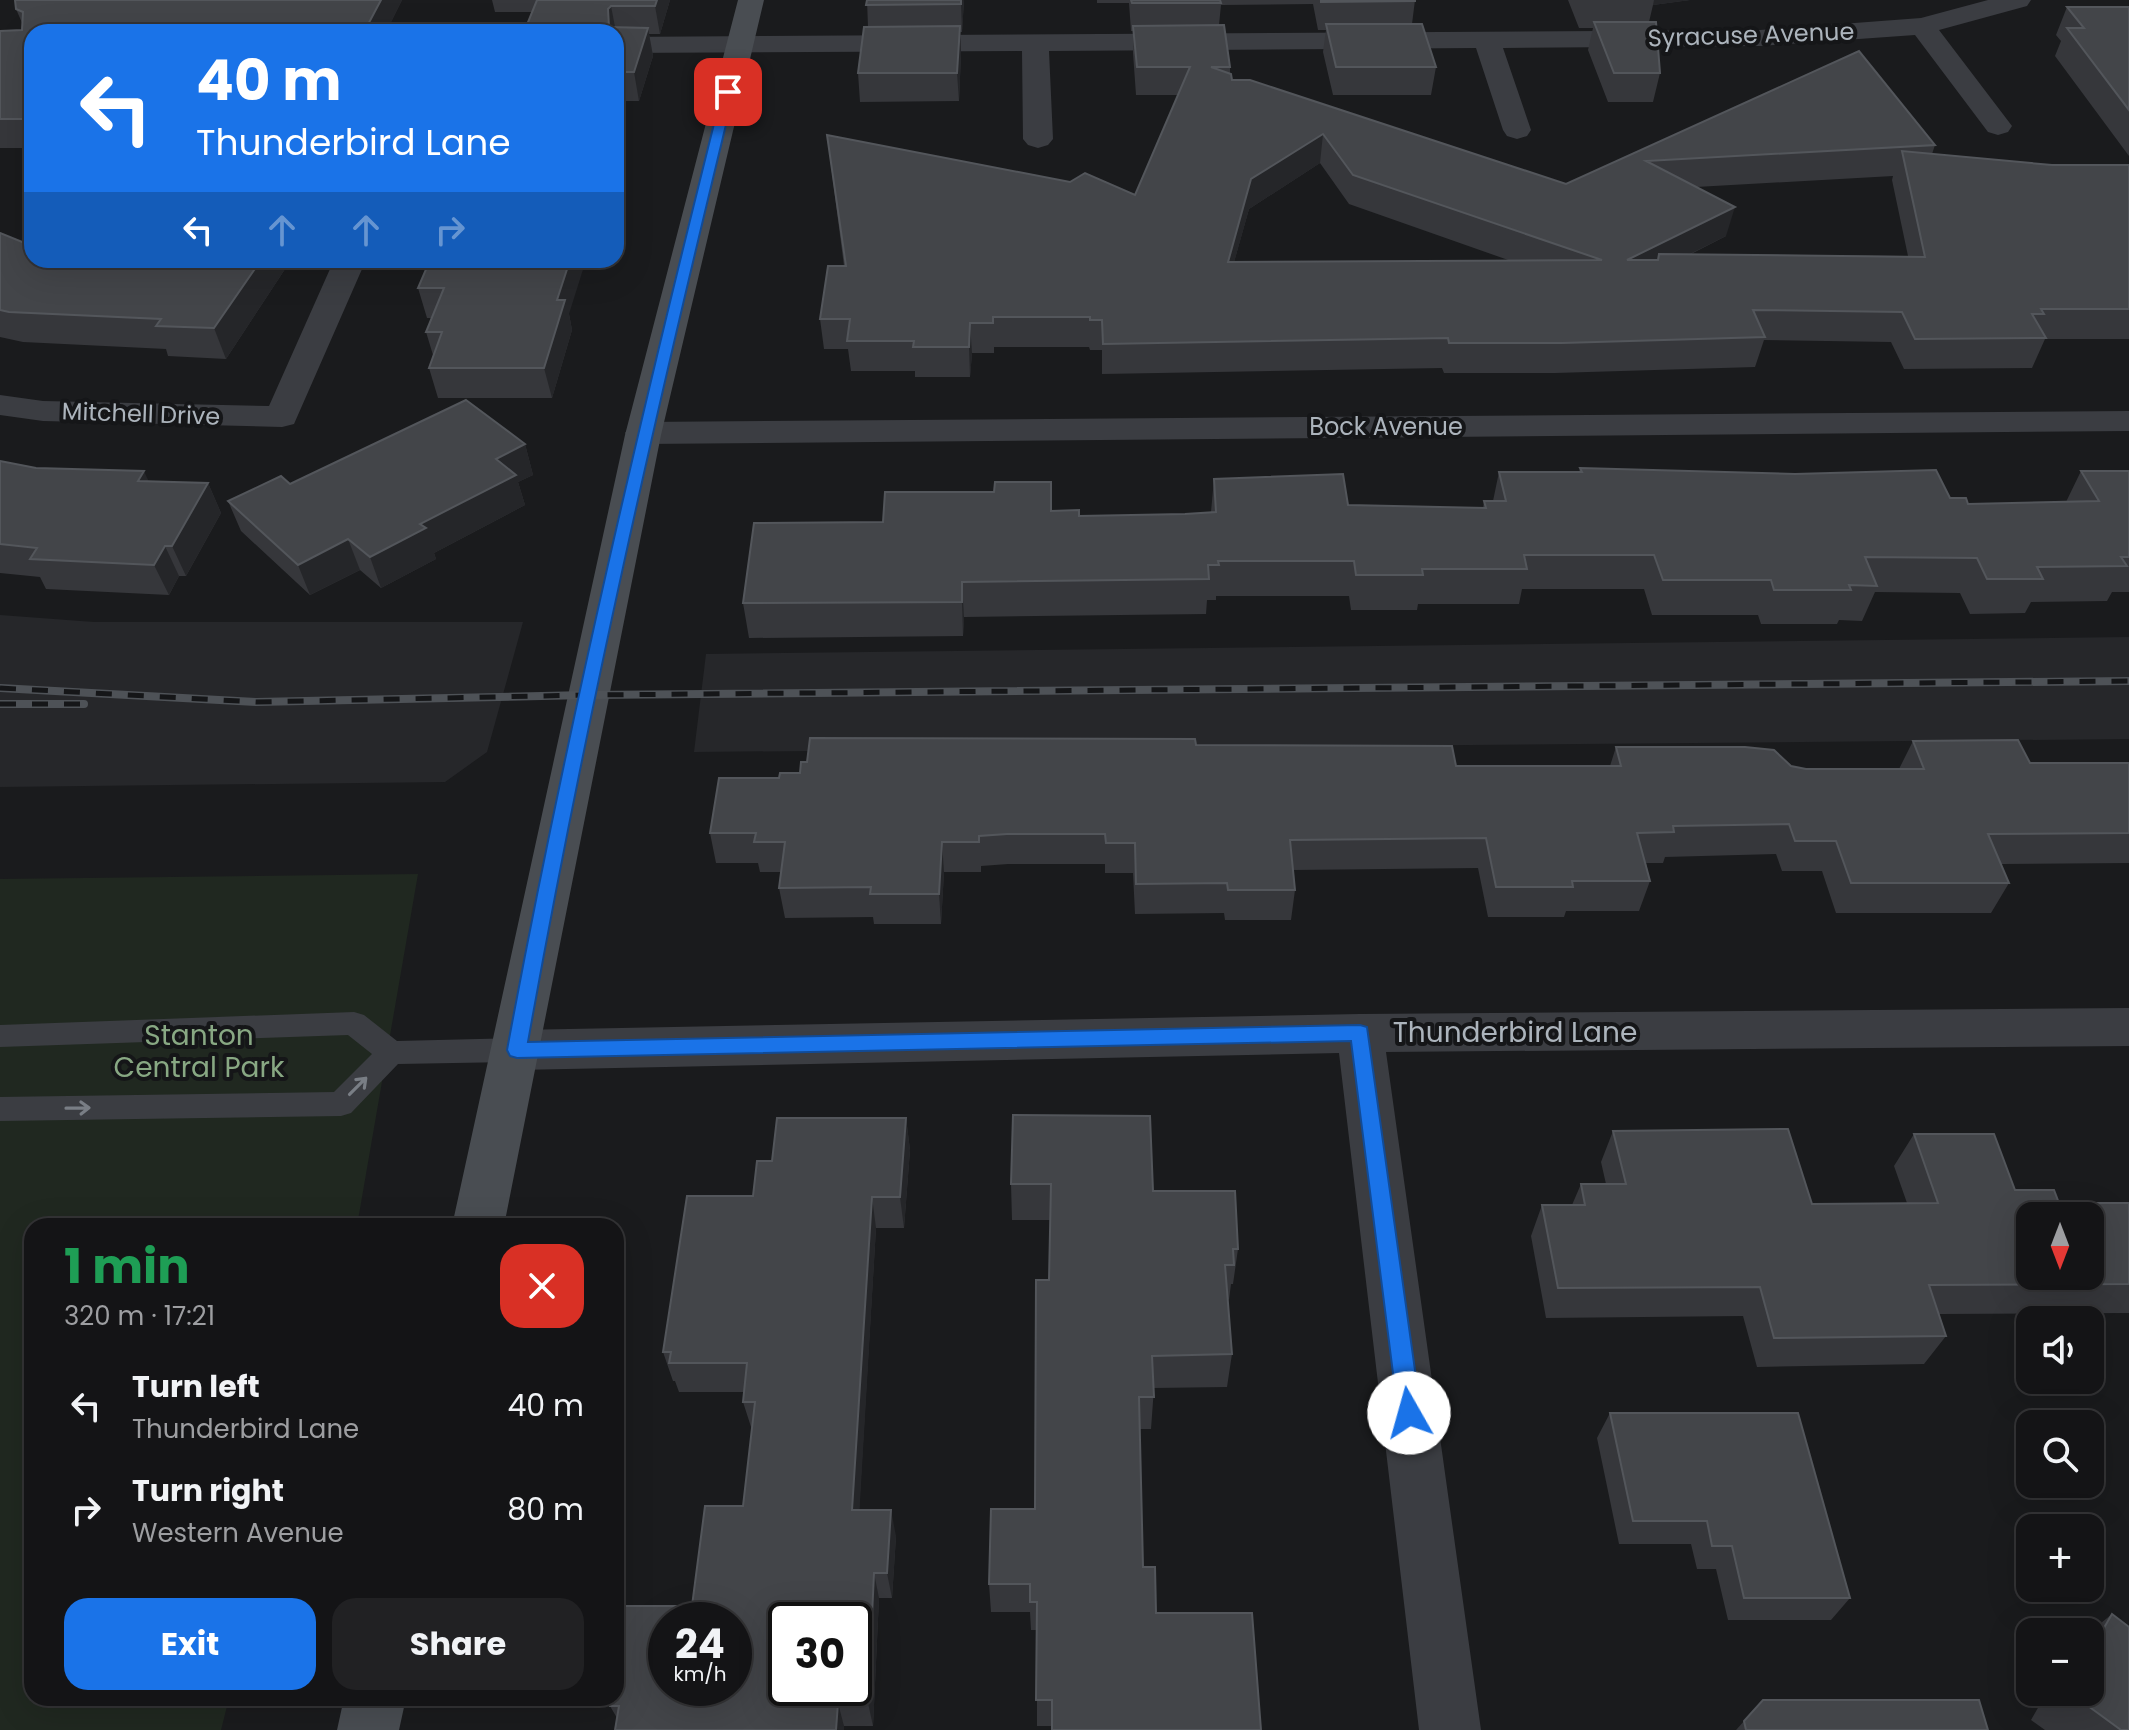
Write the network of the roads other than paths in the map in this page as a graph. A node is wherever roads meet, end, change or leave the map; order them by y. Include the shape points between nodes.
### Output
1 (751, 0) edge
2 (2018, 0) edge
3 (1922, 26) junction
4 (1487, 41) junction
5 (1035, 43) junction
6 (740, 44) junction
7 (624, 45) edge
8 (1998, 126) dead end
9 (1517, 130) dead end
10 (1038, 139) dead end
11 (347, 268) edge
12 (0, 405) edge
13 (2129, 421) edge
14 (643, 433) junction
15 (2129, 1027) edge
16 (1360, 1033) junction
17 (0, 1036) edge
18 (517, 1050) junction
19 (391, 1053) junction
20 (0, 1109) edge
21 (480, 1218) edge
22 (373, 1706) edge
23 (368, 1730) edge
24 (1450, 1730) edge

1 - 6 street
2 - 3 street, Syracuse Avenue
3 - 4 street, Syracuse Avenue via 1760,38
3 - 8 street
4 - 5 street, Syracuse Avenue
4 - 9 street
5 - 6 street, Syracuse Avenue
5 - 10 street
6 - 7 street, Syracuse Avenue
6 - 14 street
11 - 12 street, Mitchell Drive via 282,417 43,411
13 - 14 street, Bock Avenue
14 - 18 street via 550,867
15 - 16 street, Thunderbird Lane
16 - 18 street, Thunderbird Lane
16 - 24 street
17 - 19 lane via 354,1023
18 - 19 lane
18 - 21 street
20 -> 19 lane via 341,1104
22 - 23 street

